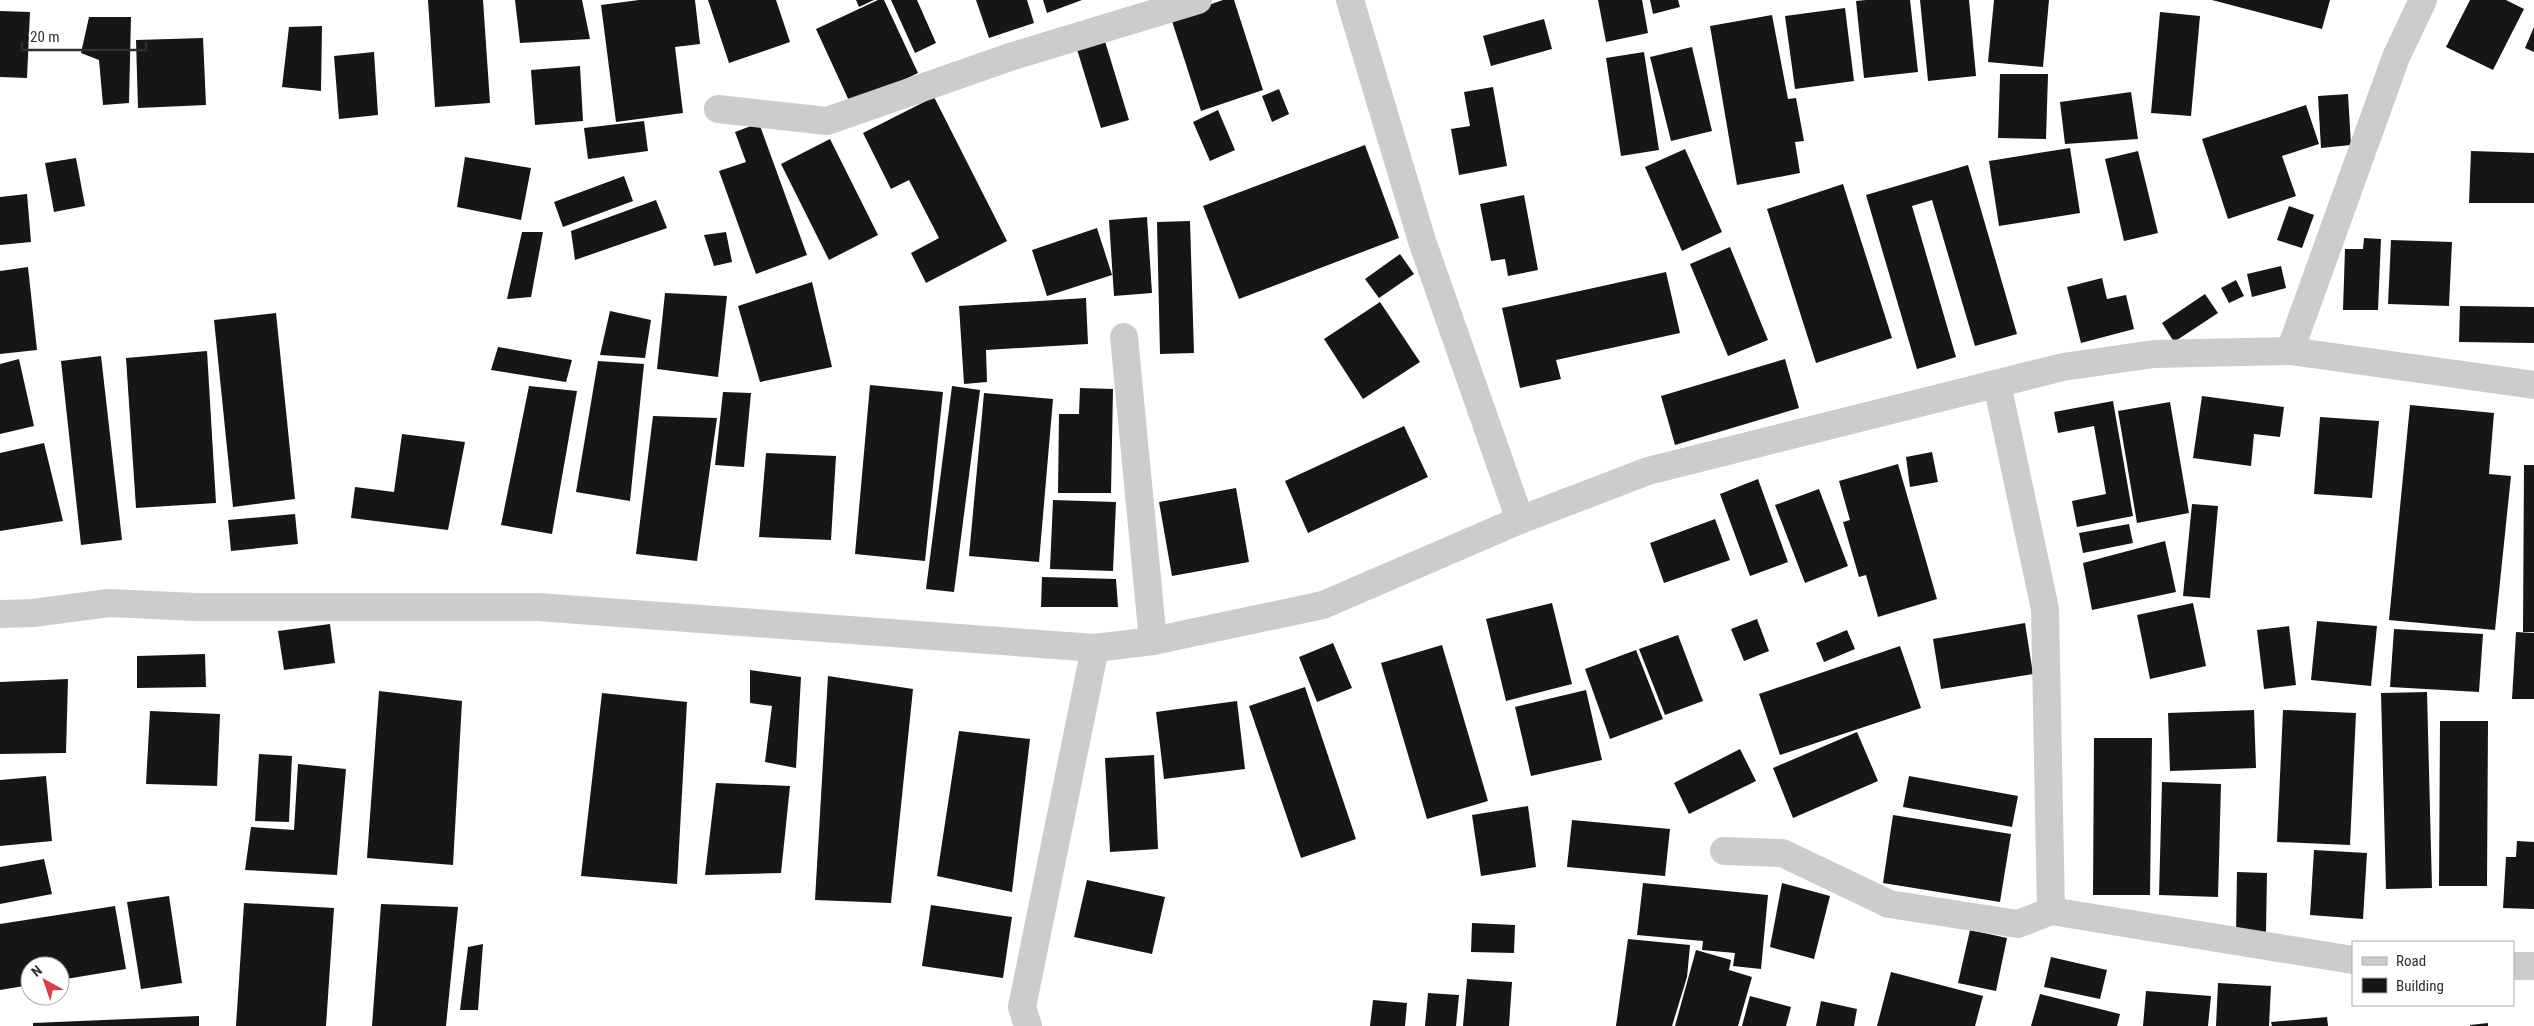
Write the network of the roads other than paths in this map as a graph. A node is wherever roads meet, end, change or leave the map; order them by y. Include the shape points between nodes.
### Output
1 (1198, 0) edge
2 (1350, 0) edge
3 (2424, 0) edge
4 (718, 109) dead end
5 (1124, 337) dead end
6 (2290, 351) junction
7 (1997, 384) junction
8 (2534, 385) edge
9 (1520, 520) junction
10 (0, 614) edge
11 (1153, 641) junction
12 (1095, 648) junction
13 (1724, 851) dead end
14 (2051, 911) junction
15 (2352, 960) edge
16 (2514, 966) edge
17 (2534, 966) edge
18 (1028, 1026) edge

1 - 4 street via 1010,57 827,121
2 - 9 street via 1422,241
3 - 6 street via 2396,57
5 - 11 street
6 - 7 street via 2154,354 2063,367
6 - 8 street
7 - 9 street via 1648,471
7 - 14 street via 2046,609
9 - 11 street via 1323,605
10 - 12 street via 109,603 196,607 538,607
11 - 12 street
12 - 18 street via 1022,1007
13 - 14 street via 1782,854 1889,904 2018,924
14 - 15 street
16 - 17 street

